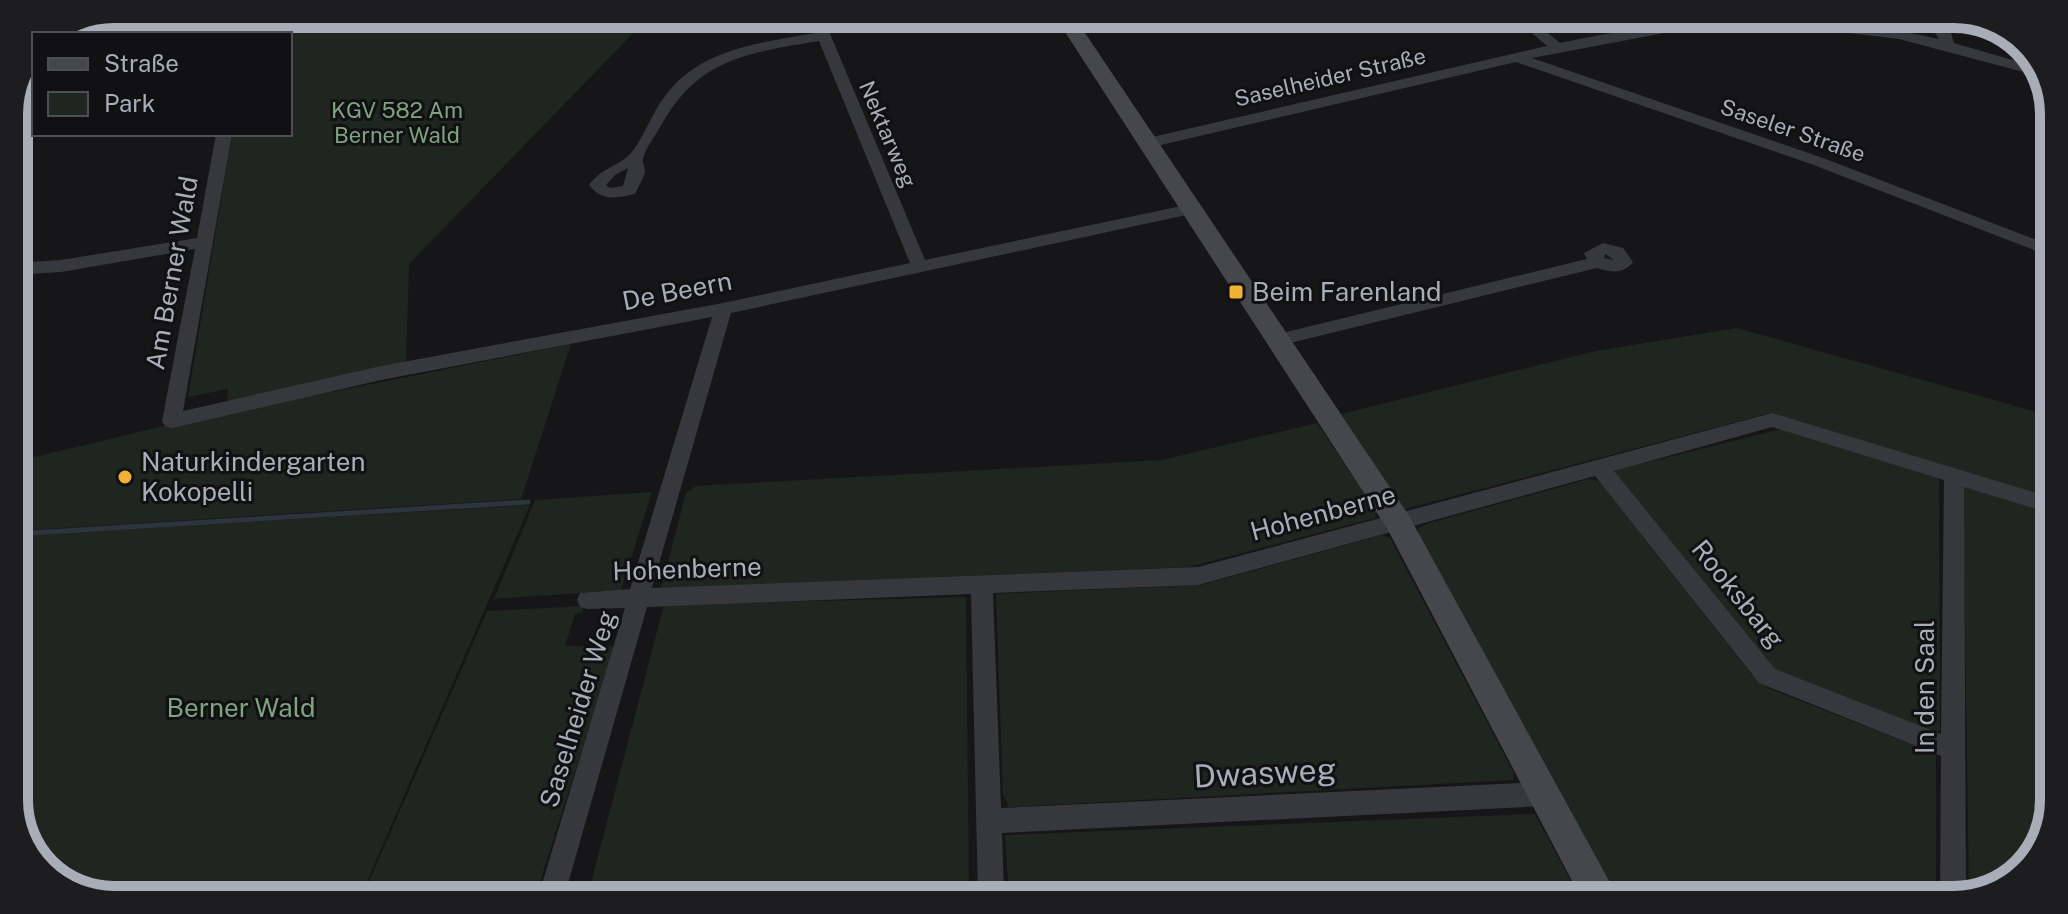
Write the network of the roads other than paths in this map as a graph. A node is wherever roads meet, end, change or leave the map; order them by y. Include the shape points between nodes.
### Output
1 (820, 28) edge
2 (1073, 28) edge
3 (1534, 28) edge
4 (1670, 28) edge
5 (1830, 28) edge
6 (1941, 28) edge
7 (823, 36) junction
8 (1947, 44) junction
9 (1558, 48) junction
10 (1516, 57) junction
11 (2027, 68) edge
12 (224, 136) edge
13 (1148, 143) junction
14 (635, 159) dead end
15 (1191, 209) junction
16 (203, 242) junction
17 (2040, 247) edge
18 (1597, 262) dead end
19 (28, 268) edge
20 (920, 268) junction
21 (723, 309) junction
22 (1278, 340) junction
23 (172, 421) joint
24 (1599, 467) junction
25 (1954, 475) junction
26 (2040, 502) edge
27 (1398, 522) junction
28 (982, 586) junction
29 (588, 600) dead end
30 (640, 600) junction
31 (1952, 749) junction
32 (1544, 794) junction
33 (989, 821) junction
34 (554, 886) edge
35 (991, 886) edge
36 (1594, 886) edge
37 (1953, 886) edge

1 - 7 street, Nektarweg
2 - 13 street
3 - 9 street
4 - 9 street, Saselheider Straße
5 - 8 street, Saselheider Straße
6 - 8 street
7 - 14 street via 744,52 694,73
7 - 20 street, Nektarweg
8 - 11 street, Saselheider Straße
9 - 10 street, Saselheider Straße
10 - 13 street, Saselheider Straße
10 - 17 street, Saseler Straße via 1828,165
12 - 16 street, Am Berner Wald
13 - 15 street
15 - 20 street, De Beern
15 - 22 street
16 - 19 street
16 - 23 street, Am Berner Wald
18 - 22 street
20 - 21 street, De Beern
21 - 23 street, De Beern via 381,373
21 - 30 street, Saselheider Weg
22 - 27 street
24 - 25 street, Hohenberne via 1772,420
24 - 27 street, Hohenberne
24 - 31 street, Rooksbarg via 1767,676
25 - 26 street, Hohenberne
25 - 31 street, In den Saal
27 - 28 street, Hohenberne via 1198,576
27 - 32 street
28 - 30 street, Hohenberne
28 - 33 street
29 - 30 street, Hohenberne
30 - 34 street, Saselheider Weg
31 - 37 street, In den Saal
32 - 33 street, Dwasweg
32 - 36 street
33 - 35 street

